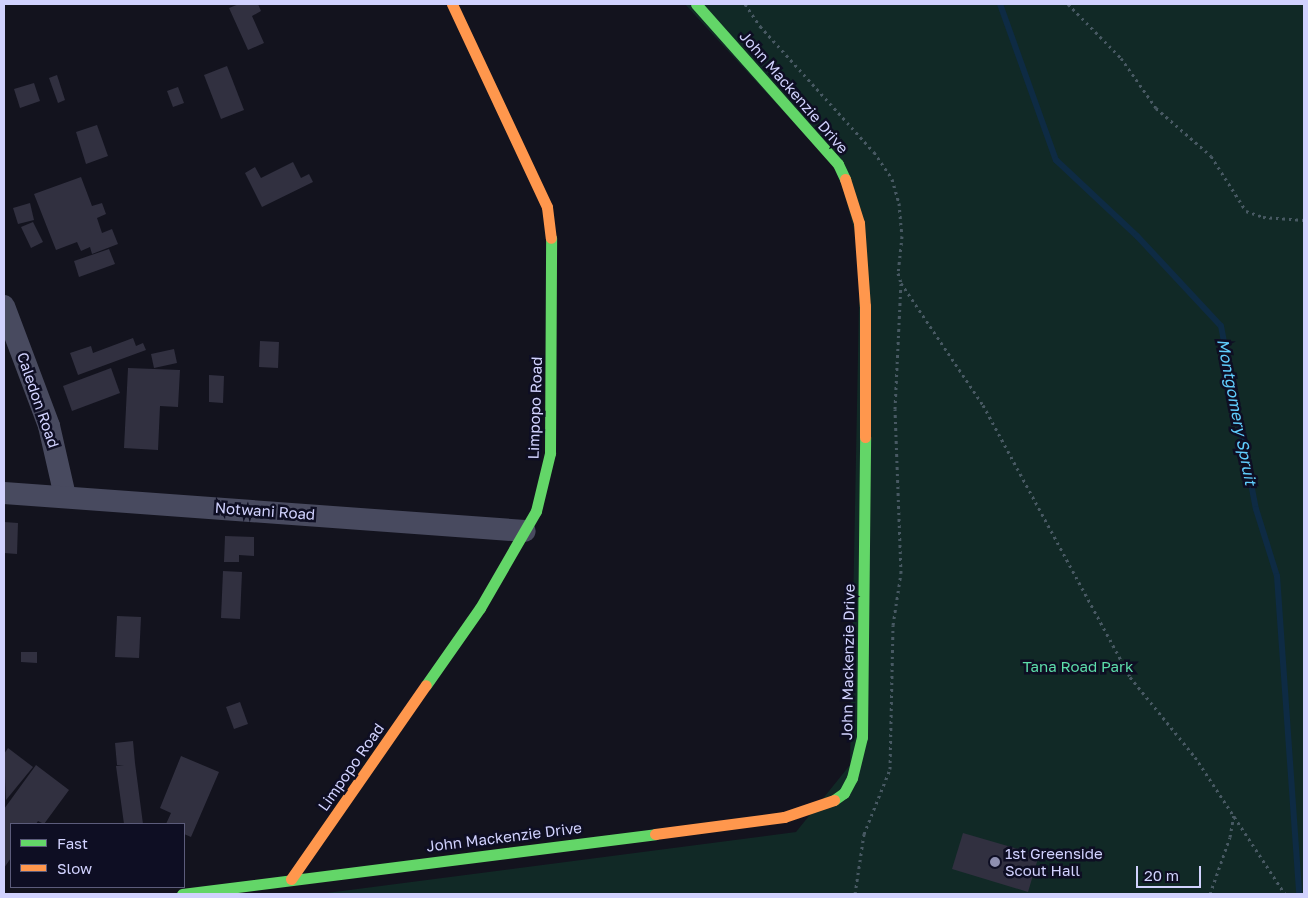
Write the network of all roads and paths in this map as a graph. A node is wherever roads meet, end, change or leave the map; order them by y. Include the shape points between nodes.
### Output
1 (452, 4) edge
2 (696, 4) edge
3 (745, 4) edge
4 (1068, 4) edge
5 (1304, 220) edge
6 (4, 306) edge
7 (4, 493) edge
8 (65, 496) junction
9 (525, 531) junction
10 (1234, 814) junction
11 (291, 879) junction
12 (182, 894) edge
13 (1210, 894) edge
14 (1285, 894) edge

1 - 9 street, Limpopo Road via 538,185 551,225 550,453 536,511
2 - 11 street, John Mackenzie Drive via 843,171 859,223 865,306 864,675 862,737 852,778 844,793 832,802 784,817
3 - 10 path via 760,26 874,152 892,179 899,203 902,236 898,273 901,283 983,405 1130,677 1195,757
4 - 5 path via 1121,58 1156,108 1211,156 1246,211 1263,217
6 - 8 street, Caledon Road via 49,426
7 - 8 street, Notwani Road
8 - 9 street, Notwani Road
9 - 11 street, Limpopo Road via 480,608
10 - 13 path via 1230,837
10 - 14 path
11 - 12 street, John Mackenzie Drive

